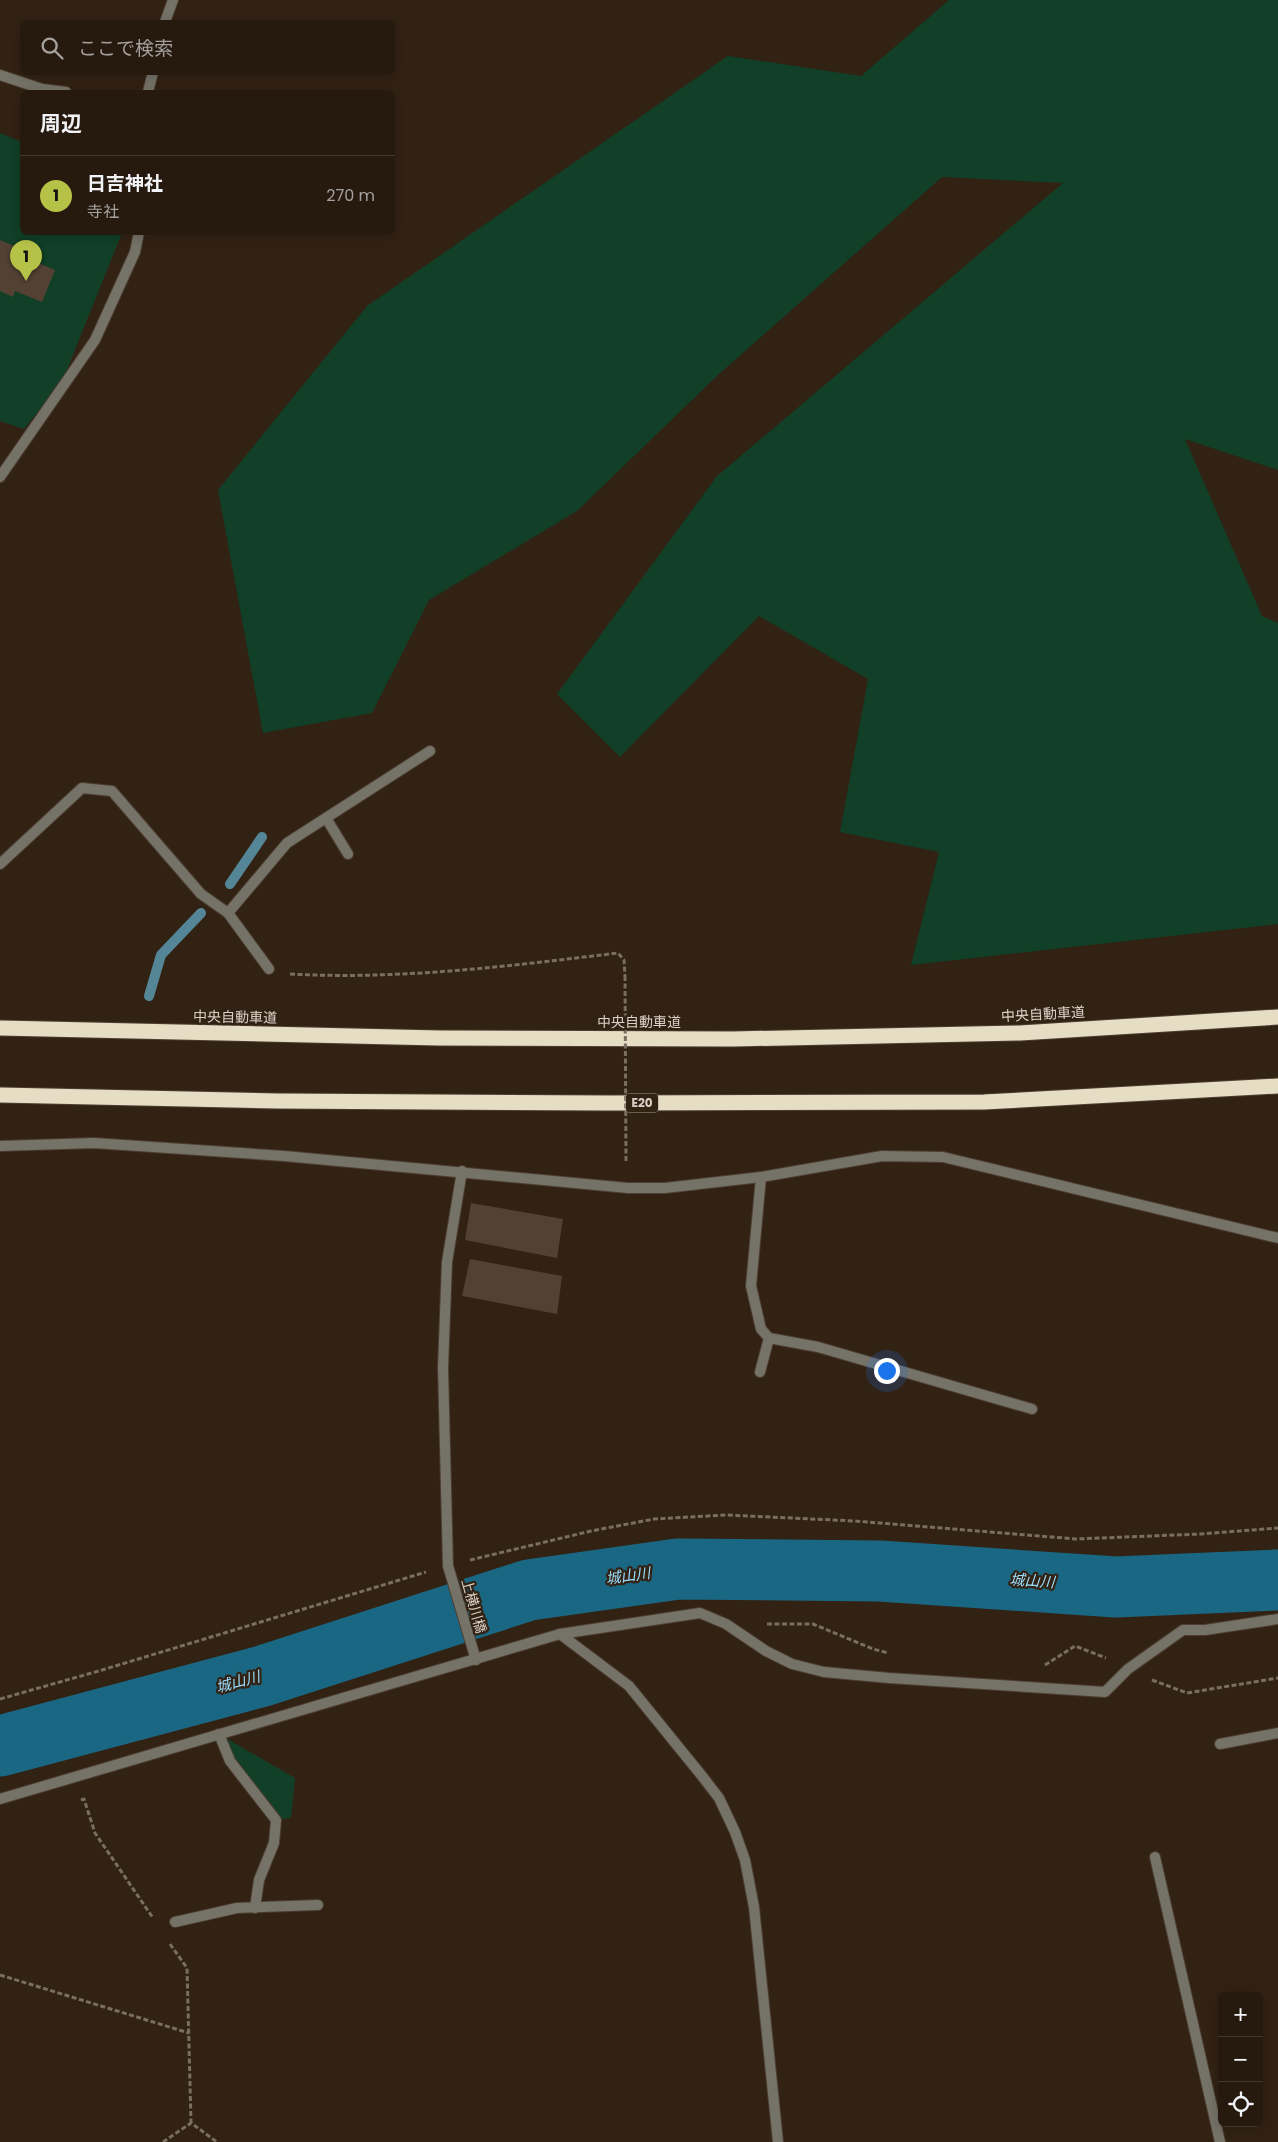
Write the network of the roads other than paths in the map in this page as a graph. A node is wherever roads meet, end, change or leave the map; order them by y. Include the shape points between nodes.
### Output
1 (173, 0) edge
2 (166, 20) edge
3 (0, 75) edge
4 (152, 75) edge
5 (50, 90) edge
6 (148, 90) edge
7 (138, 235) edge
8 (0, 476) edge
9 (430, 751) dead end
10 (326, 818) junction
11 (348, 854) dead end
12 (0, 864) edge
13 (228, 913) junction
14 (269, 969) road end
15 (1278, 1017) edge
16 (4, 1028) edge
17 (1278, 1086) edge
18 (2, 1095) edge
19 (0, 1146) edge
20 (462, 1171) junction
21 (761, 1177) junction
22 (1278, 1238) edge
23 (769, 1338) junction
24 (760, 1372) dead end
25 (1032, 1409) dead end
26 (1278, 1619) edge
27 (560, 1634) junction
28 (476, 1660) junction
29 (1278, 1733) edge
30 (219, 1734) junction
31 (1220, 1744) dead end
32 (0, 1799) edge
33 (1155, 1858) dead end
34 (318, 1904) dead end
35 (255, 1908) junction
36 (175, 1922) dead end
37 (778, 2142) edge
38 (1220, 2142) edge

1 - 2 street
3 - 5 street
4 - 6 street
7 - 8 street via 134,252 95,340
9 - 10 street
10 - 11 street
10 - 13 street via 287,843
12 - 13 street via 82,788 112,791 201,894
13 - 14 street
15 - 16 highway, 中央自動車道 via 1020,1032 733,1039 439,1038
17 - 18 highway, E20 via 974,1102 277,1101
19 - 20 street via 94,1143
20 - 21 street via 646,1188
20 - 28 street, 上横川橋 via 447,1262 443,1368 449,1569
21 - 22 street via 882,1156 943,1157
21 - 23 street via 751,1286 761,1329
23 - 24 street
23 - 25 street via 818,1347
26 - 27 street via 1205,1630 1183,1630 1128,1669 1105,1692 824,1672 792,1664 726,1624 700,1613
27 - 28 street
27 - 37 street via 629,1686 708,1783 735,1832 745,1860 754,1907
28 - 30 street
29 - 31 street
30 - 32 street
30 - 35 street via 230,1761 276,1820 274,1843 259,1880
33 - 38 street
34 - 35 street
35 - 36 street via 237,1908

